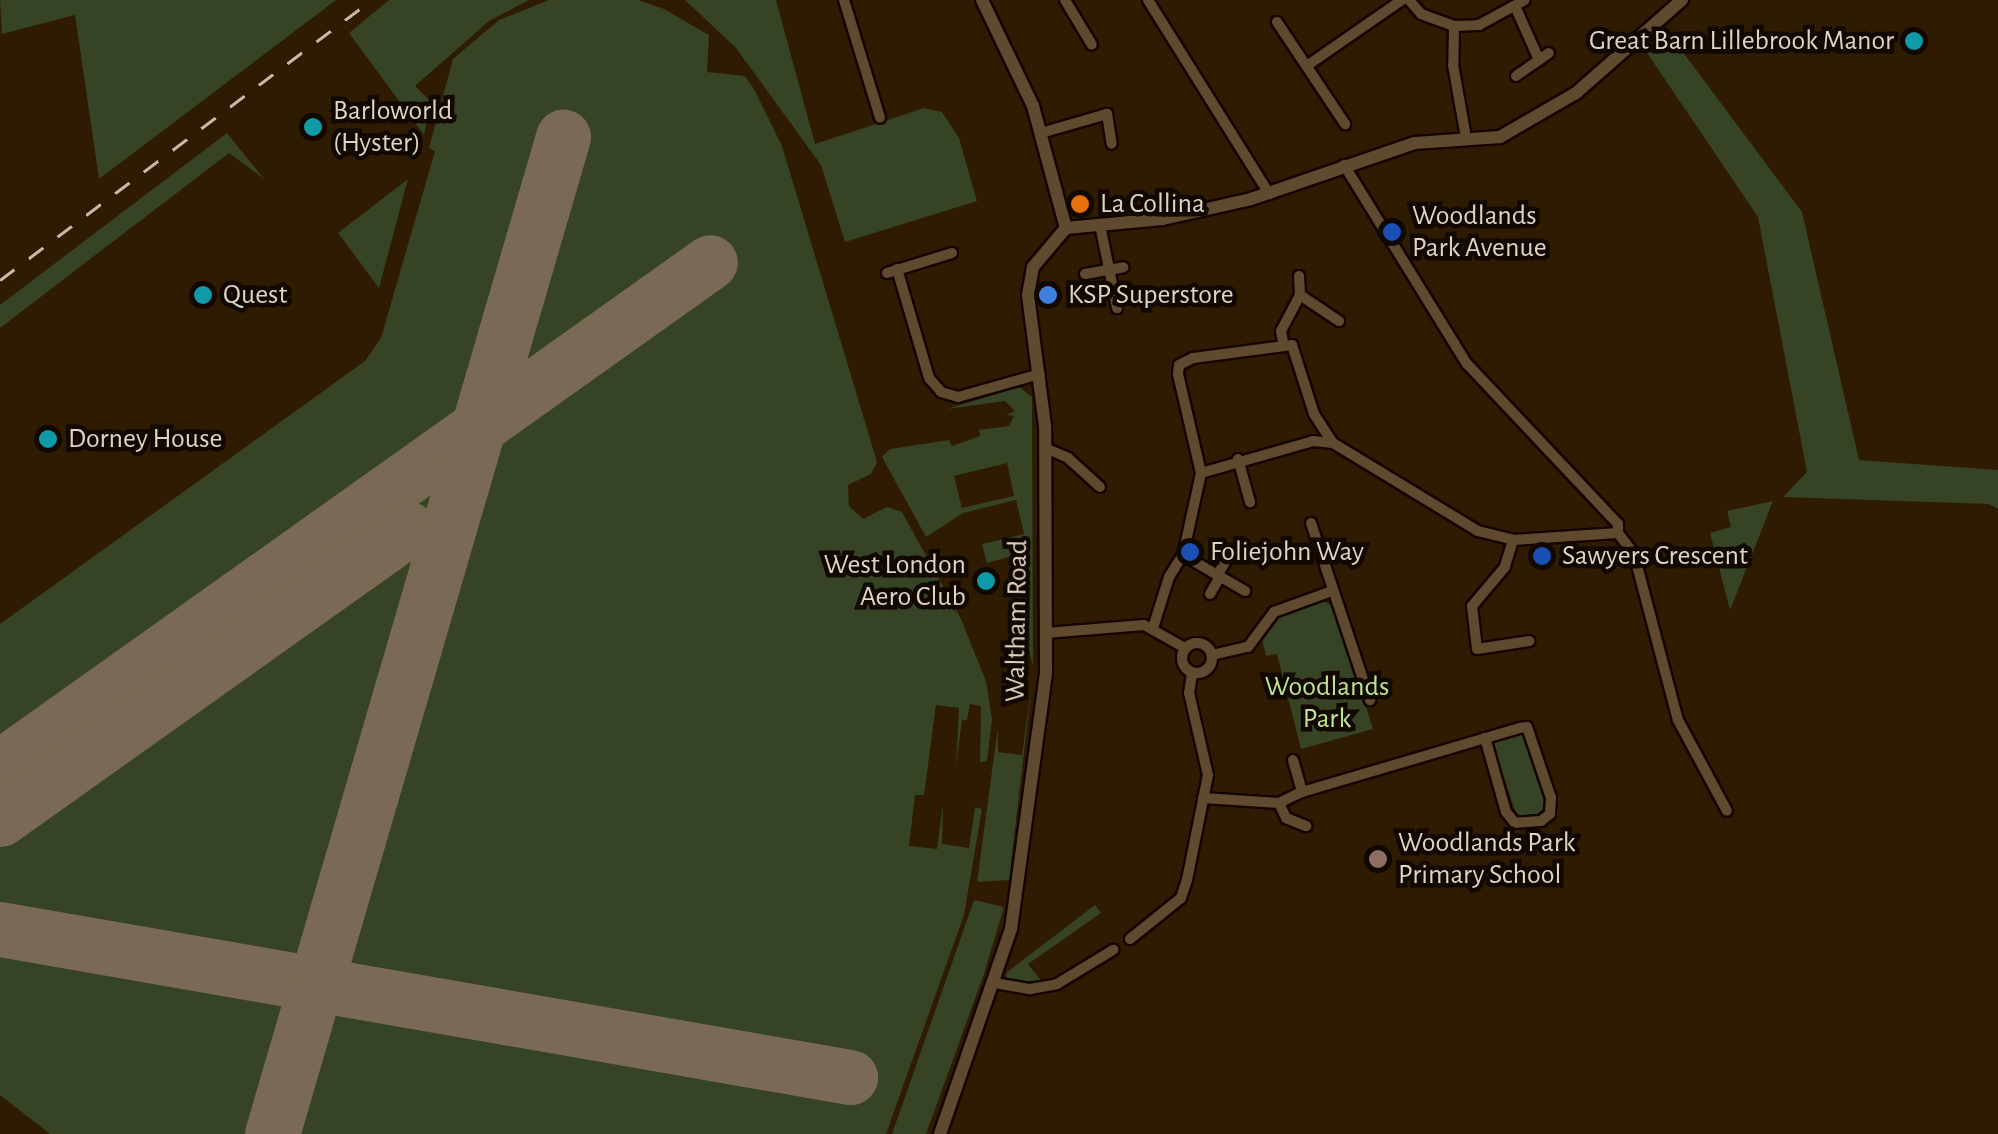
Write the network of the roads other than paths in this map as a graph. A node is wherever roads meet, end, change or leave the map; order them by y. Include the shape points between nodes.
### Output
1 (844, 0) edge
2 (982, 0) edge
3 (1065, 0) edge
4 (1148, 0) edge
5 (1406, 0) edge
6 (1682, 0) edge
7 (1520, 3) edge
8 (1278, 22) dead end
9 (1454, 26) junction
10 (1092, 45) dead end
11 (1308, 65) junction
12 (1516, 76) dead end
13 (880, 118) dead end
14 (1345, 124) dead end
15 (1466, 132) dead end
16 (1041, 133) junction
17 (1112, 144) dead end
18 (1344, 165) junction
19 (1268, 194) junction
20 (1100, 225) junction
21 (1066, 228) junction
22 (952, 253) dead end
23 (1122, 268) dead end
24 (1109, 269) junction
25 (1085, 274) dead end
26 (1299, 276) dead end
27 (1300, 295) junction
28 (1117, 308) dead end
29 (1339, 321) dead end
30 (1283, 342) junction
31 (1169, 356) dead end
32 (1179, 365) junction
33 (1040, 374) junction
34 (1320, 426) junction
35 (1314, 441) junction
36 (1333, 443) junction
37 (1045, 448) junction
38 (1238, 458) junction
39 (1201, 473) junction
40 (1100, 487) dead end
41 (1250, 502) dead end
42 (1618, 529) junction
43 (1317, 530) dead end
44 (1513, 540) junction
45 (1183, 555) junction
46 (1230, 555) dead end
47 (1219, 576) junction
48 (1245, 591) dead end
49 (1332, 591) junction
50 (1210, 594) dead end
51 (1153, 628) junction
52 (1046, 632) junction
53 (1529, 642) dead end
54 (1185, 648) junction
55 (1212, 655) junction
56 (1192, 673) junction
57 (1380, 683) dead end
58 (1366, 687) junction
59 (1370, 700) dead end
60 (1485, 738) junction
61 (1293, 760) dead end
62 (1302, 792) junction
63 (1203, 798) junction
64 (1279, 803) junction
65 (1727, 811) dead end
66 (1306, 826) dead end
67 (1130, 939) dead end
68 (1113, 950) dead end
69 (994, 983) junction
70 (940, 1134) edge

1 - 13 street
2 - 16 street
3 - 10 street
4 - 19 street
5 - 9 street via 1421,14
5 - 11 street
6 - 18 street via 1530,125 1485,140 1414,142
7 - 9 street via 1479,25
7 - 12 street via 1544,56
8 - 11 street
9 - 15 street via 1456,115
11 - 14 street
16 - 17 street via 1110,109
16 - 21 street
18 - 19 street
18 - 42 street via 1468,364
19 - 20 street via 1162,219
20 - 21 street
20 - 24 street
21 - 33 street, Waltham Road via 1033,267 1028,295
22 - 33 street via 892,271 929,378 940,392 958,397
23 - 24 street
24 - 25 street
24 - 28 street
26 - 27 street
27 - 29 street
27 - 30 street via 1281,331
30 - 32 street
30 - 34 street via 1296,349
31 - 32 street
32 - 39 street
33 - 37 street, Waltham Road
34 - 35 street
34 - 36 street
35 - 36 street
35 - 38 street
36 - 44 street via 1438,510
37 - 40 street via 1068,458
37 - 52 street, Waltham Road
38 - 39 street
38 - 41 street
39 - 45 street
42 - 44 street
42 - 65 street via 1634,554 1678,720
43 - 49 street
44 - 53 street via 1506,567 1472,606 1477,649
45 - 47 street
45 - 51 street
46 - 47 street
47 - 48 street
47 - 50 street
49 - 55 street via 1274,612 1248,647
49 - 58 street
51 - 52 street
51 - 54 street
52 - 69 street, Waltham Road via 1011,929
54 - 55 street via 1198,643
54 - 56 street via 1182,663
55 - 56 street via 1207,670
56 - 63 street via 1189,693 1208,763
57 - 58 street
58 - 59 street
60 - 60 street via 1519,728 1532,734 1551,798 1550,814 1541,821 1515,823 1506,812
60 - 62 street
61 - 62 street
62 - 64 street
63 - 64 street
63 - 67 street via 1181,898
64 - 66 street via 1286,818
68 - 69 street via 1058,984 1030,989
69 - 70 street, Waltham Road

